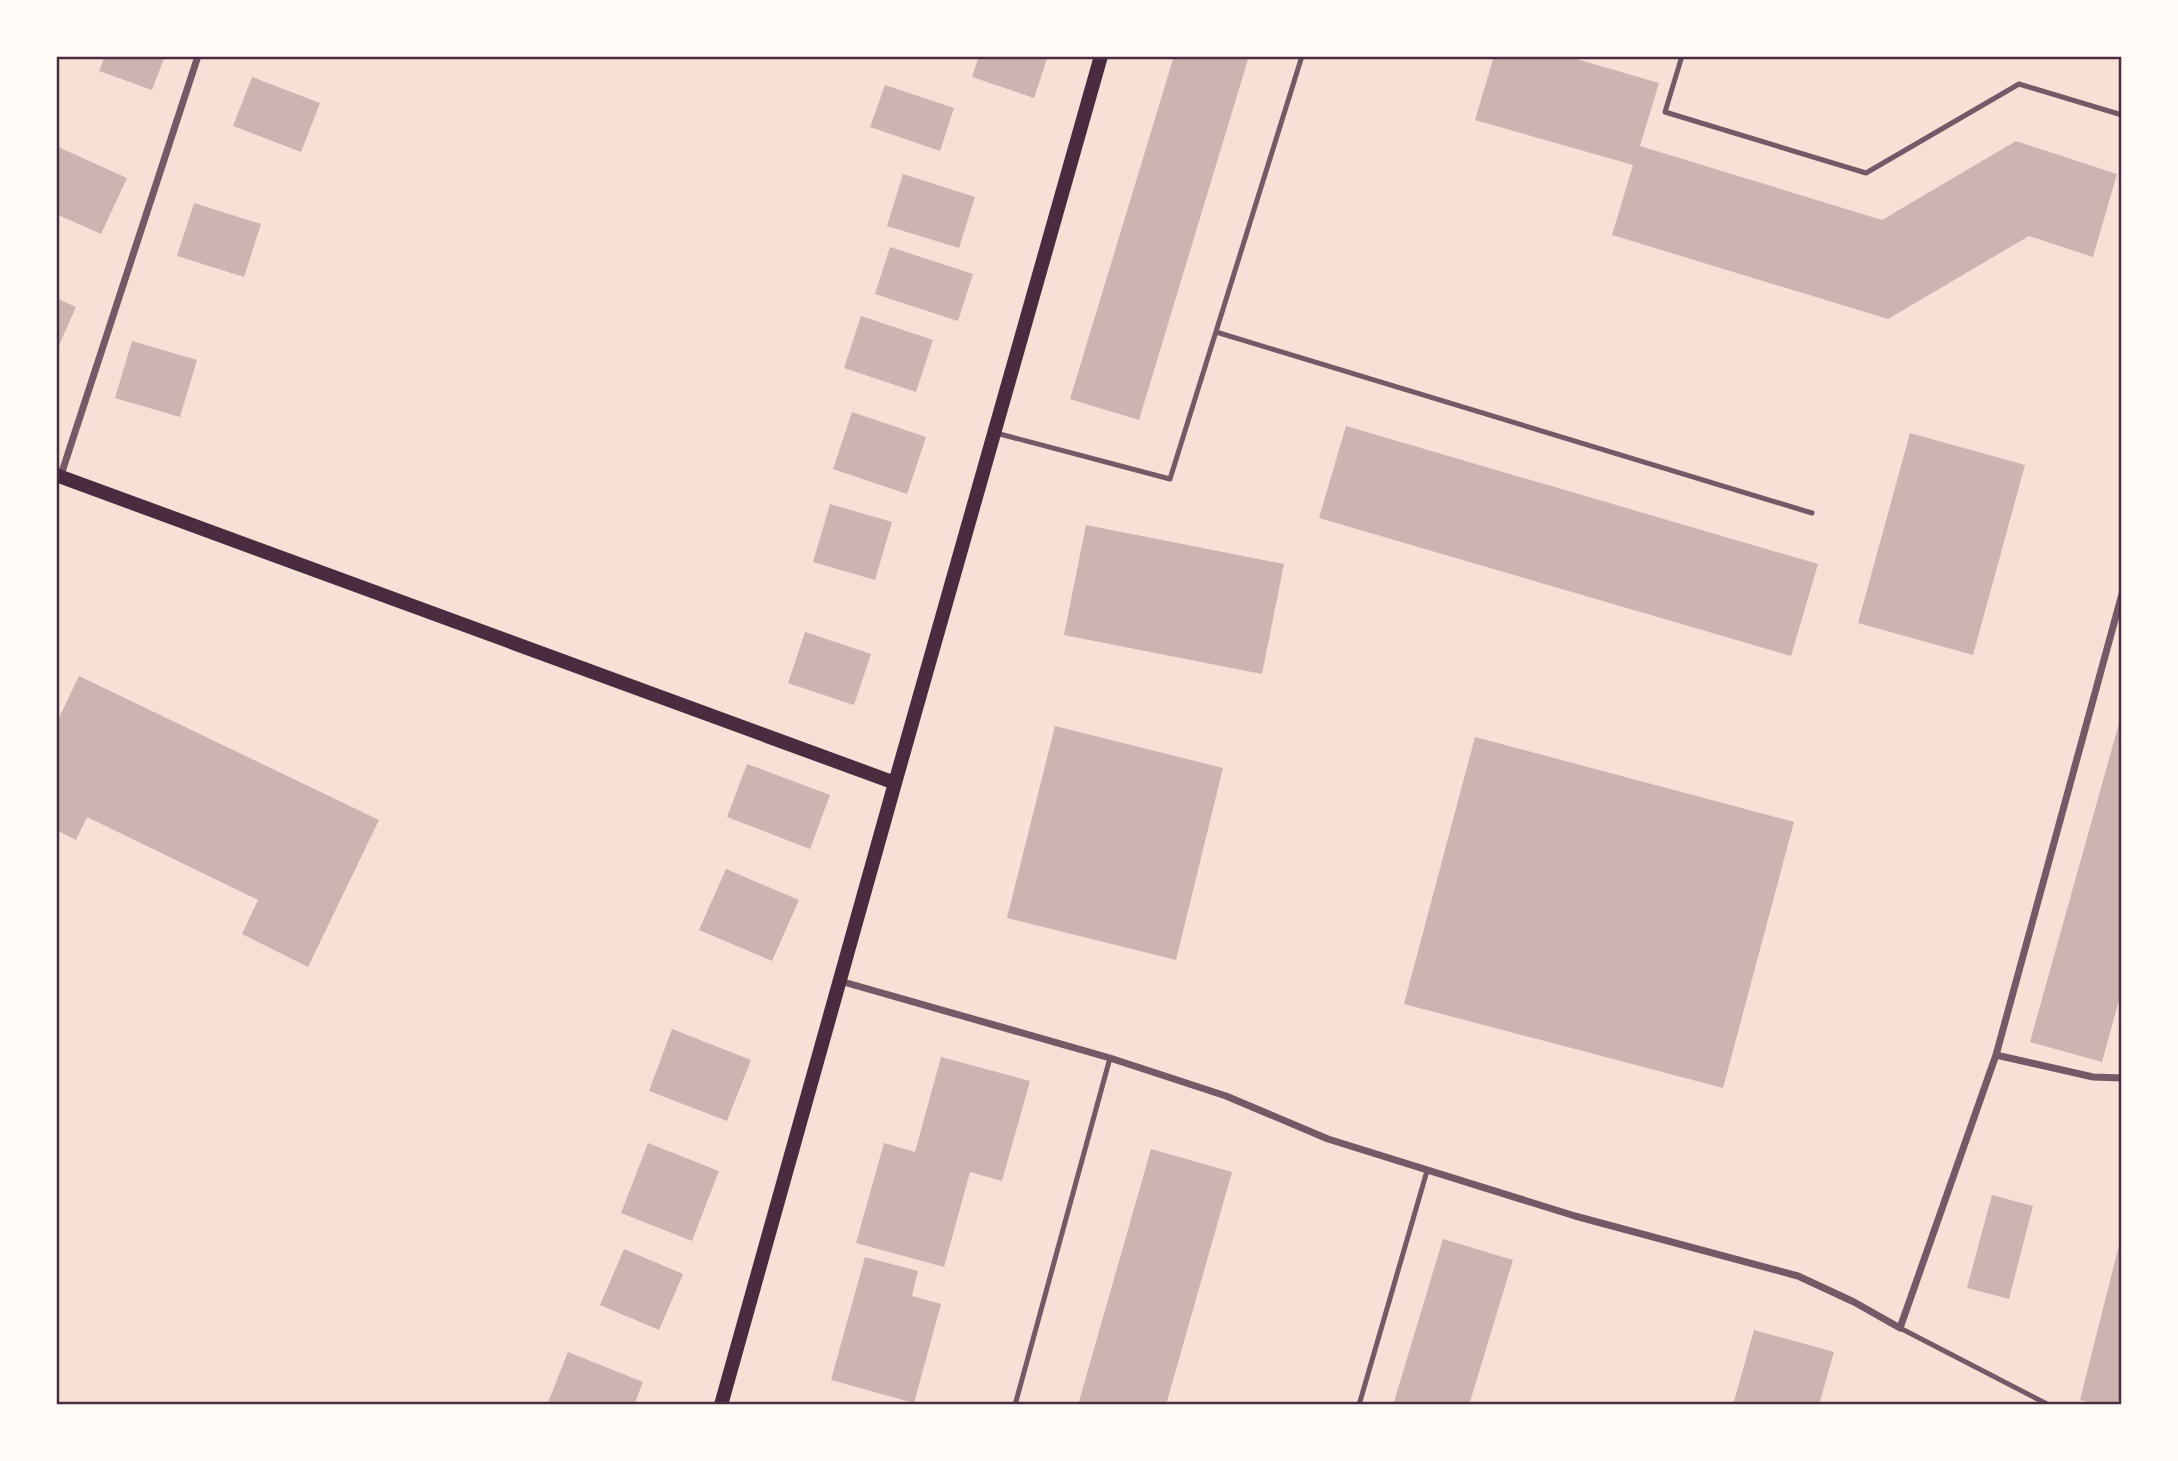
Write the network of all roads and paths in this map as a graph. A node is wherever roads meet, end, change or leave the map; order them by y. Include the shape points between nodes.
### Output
1 (198, 56) edge
2 (1101, 56) edge
3 (1301, 56) edge
4 (1682, 56) edge
5 (2122, 116) edge
6 (1216, 332) junction
7 (994, 433) junction
8 (58, 477) edge
9 (1812, 513) dead end
10 (2122, 594) edge
11 (895, 782) junction
12 (839, 981) junction
13 (1996, 1055) junction
14 (1110, 1058) junction
15 (2122, 1078) edge
16 (1427, 1171) junction
17 (1900, 1328) junction
18 (721, 1405) edge
19 (1015, 1405) edge
20 (1359, 1405) edge
21 (2049, 1405) edge

1 - 8 street
2 - 7 main road
3 - 6 lane
4 - 5 lane via 1665,112 1866,173 2019,84
6 - 7 lane via 1170,479
6 - 9 lane
7 - 11 main road
8 - 11 main road
10 - 13 street
11 - 12 main road
12 - 14 street
12 - 18 main road
13 - 15 street via 2093,1077
13 - 17 street
14 - 16 street
14 - 19 lane
16 - 17 street via 1798,1276
16 - 20 lane
17 - 21 lane

